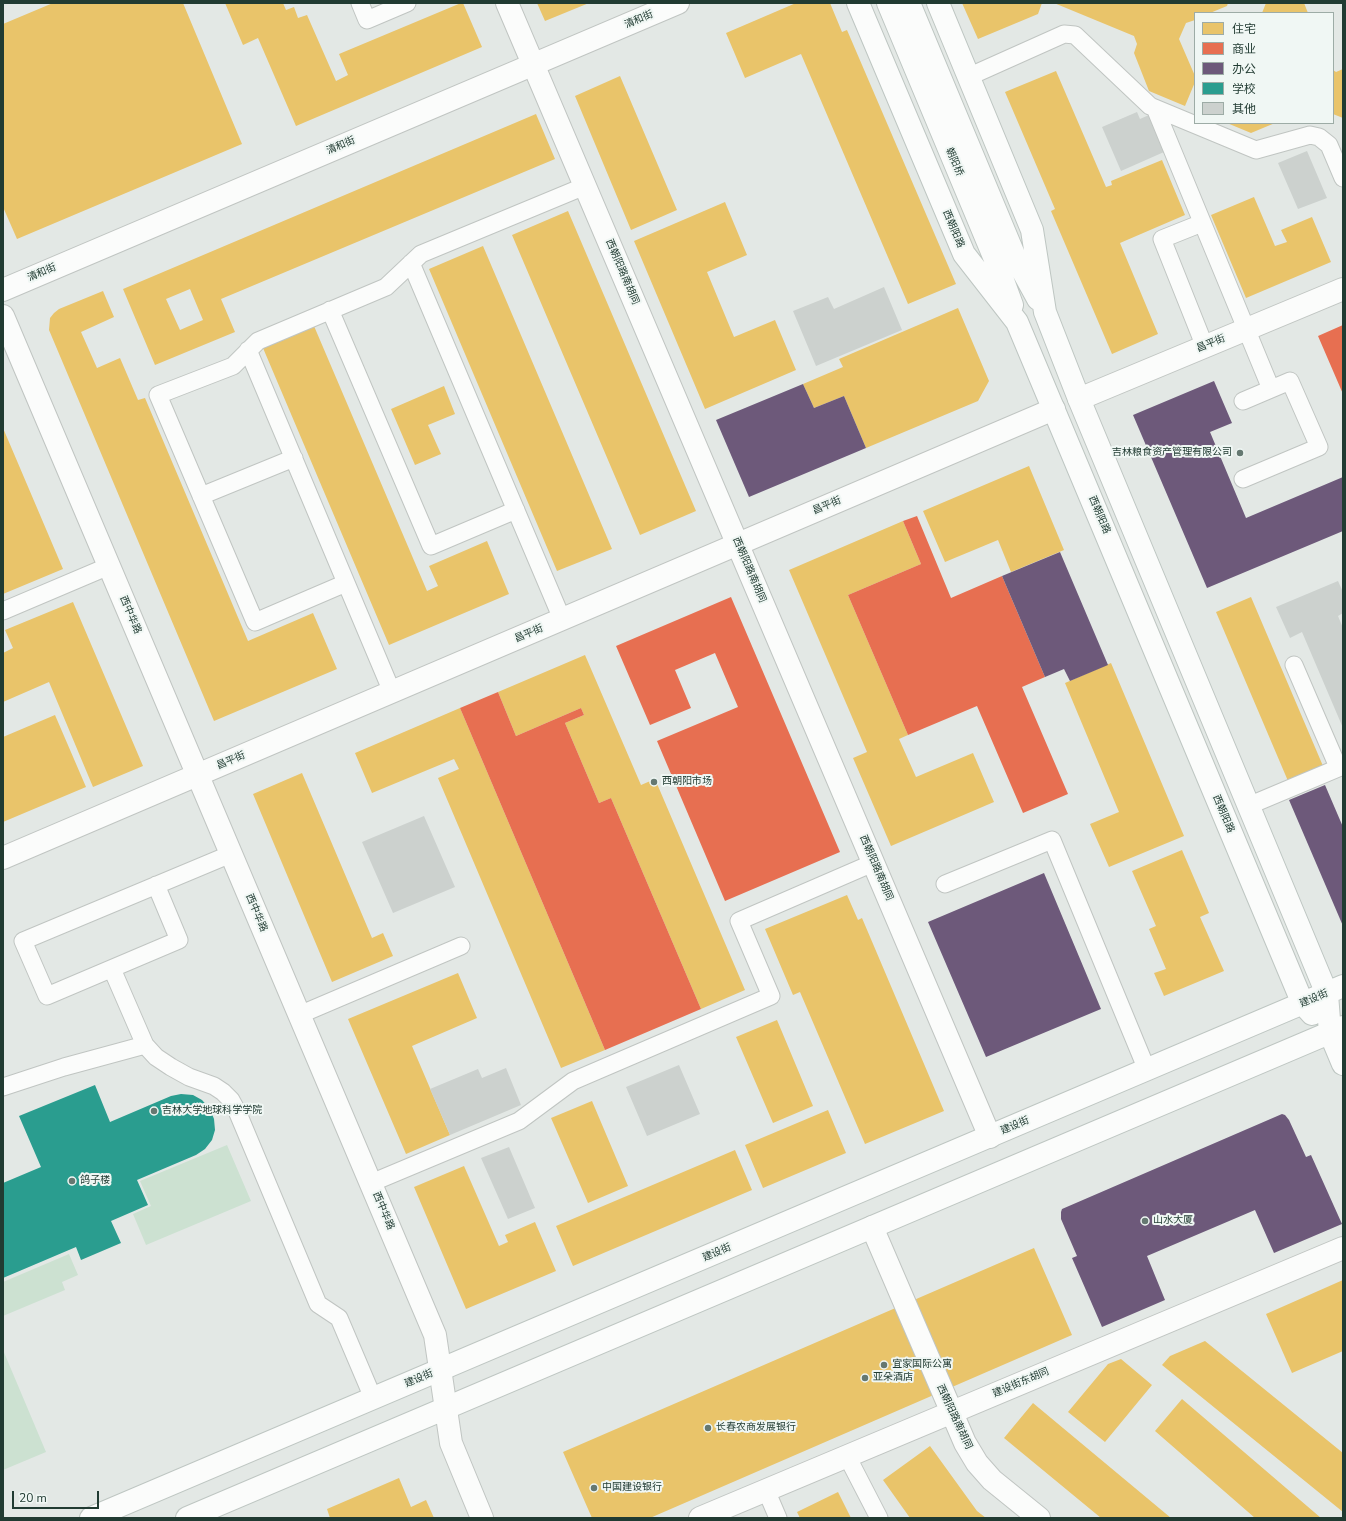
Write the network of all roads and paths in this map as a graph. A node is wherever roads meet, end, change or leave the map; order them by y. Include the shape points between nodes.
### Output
1 (360, 3) edge
2 (407, 3) edge
3 (507, 3) edge
4 (678, 3) edge
5 (858, 3) edge
6 (888, 3) edge
7 (908, 3) edge
8 (938, 3) edge
9 (533, 64) junction
10 (968, 77) junction
11 (1155, 108) junction
12 (946, 117) junction
13 (1343, 178) edge
14 (585, 186) junction
15 (1202, 223) junction
16 (411, 263) junction
17 (1343, 289) edge
18 (3, 290) edge
19 (330, 310) junction
20 (1045, 312) junction
21 (3, 316) edge
22 (1017, 322) junction
23 (1246, 330) junction
24 (1205, 347) junction
25 (248, 350) junction
26 (1271, 389) junction
27 (1079, 399) junction
28 (1243, 401) dead end
29 (1054, 409) junction
30 (294, 458) junction
31 (1243, 479) dead end
32 (201, 496) junction
33 (516, 510) junction
34 (738, 544) junction
35 (109, 566) junction
36 (346, 583) junction
37 (3, 611) edge
38 (562, 619) junction
39 (1294, 664) dead end
40 (392, 692) junction
41 (1341, 766) edge
42 (198, 775) junction
43 (1248, 806) junction
44 (231, 854) junction
45 (3, 858) edge
46 (873, 863) junction
47 (944, 884) dead end
48 (156, 885) junction
49 (461, 946) dead end
50 (112, 968) junction
51 (1335, 990) edge
52 (1303, 1004) junction
53 (300, 1015) junction
54 (1336, 1030) edge
55 (145, 1045) junction
56 (1343, 1064) edge
57 (1147, 1070) junction
58 (3, 1088) edge
59 (990, 1137) junction
60 (371, 1184) junction
61 (872, 1227) junction
62 (1343, 1248) edge
63 (440, 1370) junction
64 (373, 1398) junction
65 (445, 1408) junction
66 (951, 1413) junction
67 (847, 1456) junction
68 (766, 1490) junction
69 (91, 1518) edge
70 (187, 1518) edge
71 (482, 1518) edge
72 (700, 1518) edge
73 (778, 1518) edge
74 (879, 1518) edge
75 (1039, 1518) edge

1 - 2 lane via 367,20
3 - 9 street, 西朝阳路南胡同
4 - 9 street, 清和街
5 - 22 street, 西朝阳路 via 964,254
6 - 12 street, 朝阳桥
7 - 12 street, 朝阳桥
8 - 10 street, 西朝阳路
9 - 14 street, 西朝阳路南胡同
9 - 18 street, 清和街
10 - 11 lane via 1064,34 1075,35
10 - 20 street, 西朝阳路 via 1032,230
11 - 13 lane via 1256,150 1310,135 1319,137 1329,145
11 - 15 lane
12 - 20 street, 朝阳桥
12 - 22 street, 朝阳桥
14 - 16 lane via 421,254
14 - 34 street, 西朝阳路南胡同
15 - 23 lane
15 - 24 lane via 1162,239
16 - 19 lane via 386,287
16 - 33 lane
17 - 23 street, 昌平街
19 - 25 lane via 258,341
19 - 33 lane via 431,546
20 - 27 street, 西朝阳路
21 - 35 street, 西中华路
22 - 29 street, 西朝阳路
23 - 24 street, 昌平街
23 - 26 lane
24 - 27 street, 昌平街
25 - 30 lane
25 - 32 lane via 233,366 158,395
26 - 28 lane
26 - 31 lane via 1290,381 1319,447
27 - 43 street, 西朝阳路
29 - 34 street, 昌平街
29 - 52 street, 西朝阳路
30 - 32 lane
30 - 36 lane
32 - 36 lane via 255,622
33 - 38 lane
34 - 38 street, 昌平街
34 - 46 street, 西朝阳路南胡同
35 - 37 lane
35 - 42 street, 西中华路
36 - 40 lane
38 - 40 street, 昌平街
39 - 41 lane
40 - 42 street, 昌平街
41 - 43 lane
42 - 44 street, 西中华路
42 - 45 street, 昌平街
43 - 51 street, 西朝阳路
44 - 48 lane
44 - 53 street, 西中华路
46 - 59 street, 西朝阳路南胡同
46 - 60 lane via 739,921 771,996 573,1082 519,1120
47 - 57 lane via 1052,840
48 - 50 lane via 179,940
48 - 50 lane via 23,941 47,996
49 - 53 lane
50 - 55 lane
51 - 52 street, 建设街
51 - 54 street, 西朝阳路
52 - 54 street, 西朝阳路
52 - 57 street, 建设街
53 - 60 street, 西中华路
54 - 56 street, 西朝阳路
54 - 61 street
55 - 58 lane via 64,1067
55 - 64 lane via 170,1067 188,1077 214,1086 231,1100 318,1304 339,1318
57 - 59 street, 建设街
59 - 63 street, 建设街
60 - 63 street, 西中华路 via 435,1335
61 - 65 street
61 - 66 street, 西朝阳路南胡同
62 - 66 street, 建设街东胡同
63 - 64 street, 建设街
63 - 65 street, 西中华路
64 - 69 street, 建设街
65 - 70 street
65 - 71 street, 西中华路 via 450,1443
66 - 67 street, 建设街东胡同
66 - 75 street, 西朝阳路南胡同 via 977,1463 992,1480
67 - 68 street, 建设街东胡同
67 - 74 lane
68 - 72 street, 建设街东胡同
68 - 73 lane

